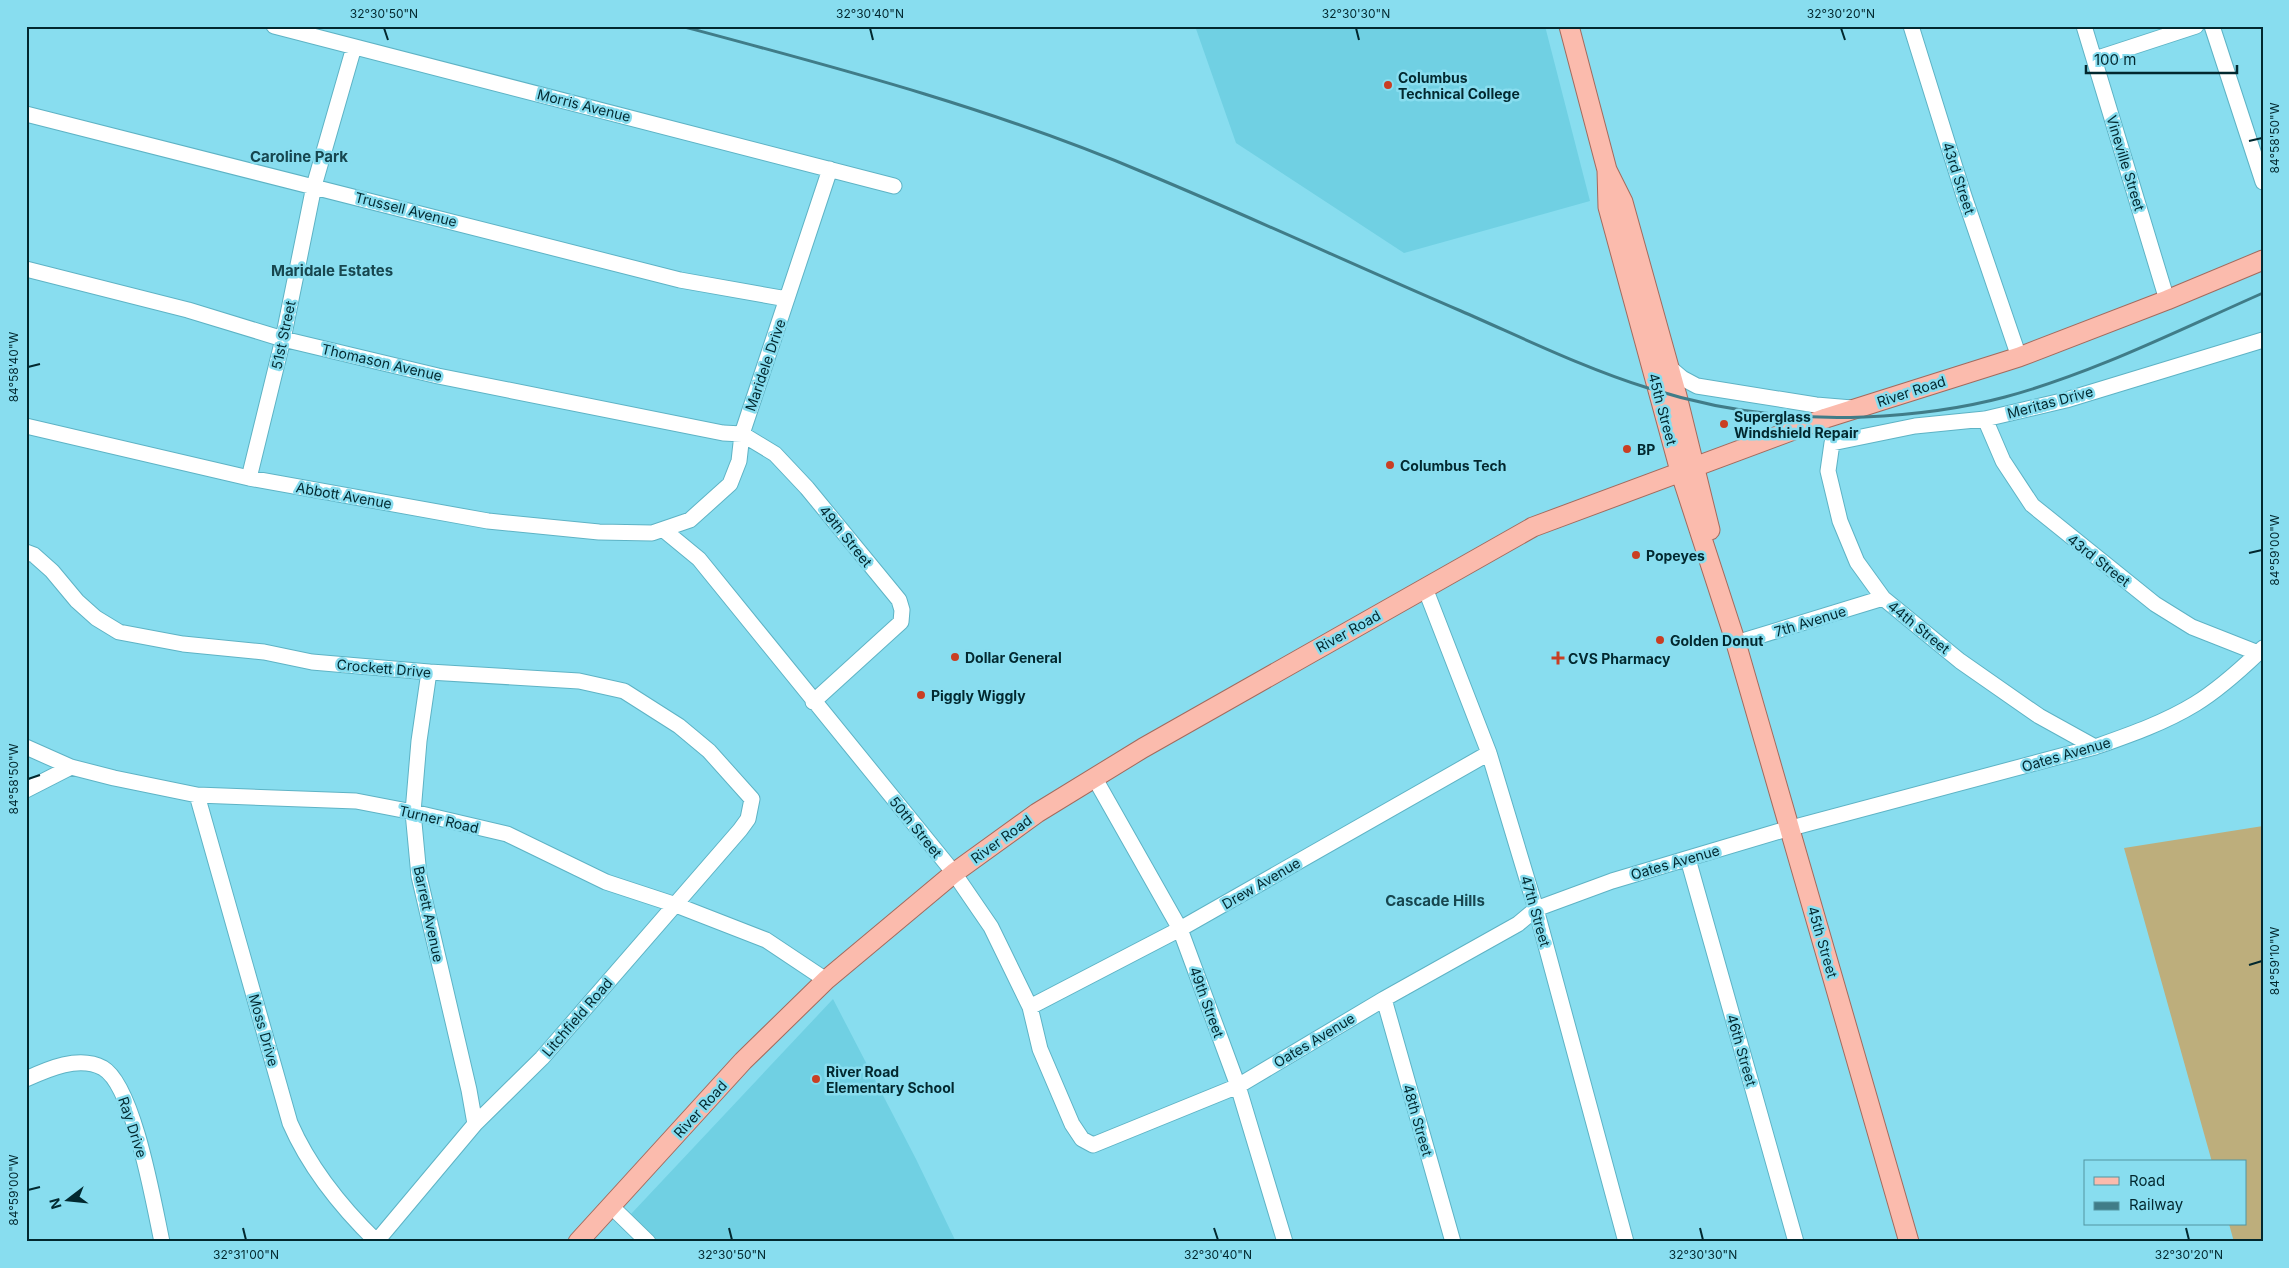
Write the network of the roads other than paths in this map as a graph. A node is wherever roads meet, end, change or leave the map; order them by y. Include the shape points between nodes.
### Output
1 (274, 26) edge
2 (1570, 26) edge
3 (1911, 26) edge
4 (2084, 26) edge
5 (2196, 26) edge
6 (2212, 26) edge
7 (354, 47) junction
8 (2095, 59) junction
9 (26, 114) edge
10 (830, 169) junction
11 (1607, 170) junction
12 (2263, 182) edge
13 (314, 186) junction
14 (894, 186) dead end
15 (2263, 260) edge
16 (26, 269) edge
17 (788, 299) junction
18 (2167, 300) junction
19 (283, 338) junction
20 (2263, 340) edge
21 (2019, 357) junction
22 (1669, 367) junction
23 (1856, 409) junction
24 (1985, 419) junction
25 (26, 426) edge
26 (742, 434) junction
27 (1832, 443) joint
28 (1687, 468) junction
29 (249, 478) junction
30 (665, 531) junction
31 (26, 552) edge
32 (1425, 588) junction
33 (1883, 598) junction
34 (1736, 643) junction
35 (2261, 651) edge
36 (429, 672) junction
37 (813, 702) junction
38 (26, 747) edge
39 (2096, 747) junction
40 (1489, 753) junction
41 (71, 767) junction
42 (1094, 777) junction
43 (739, 784) joint
44 (26, 790) edge
45 (197, 795) junction
46 (413, 812) junction
47 (1790, 829) junction
48 (1688, 859) junction
49 (954, 873) junction
50 (676, 905) junction
51 (1536, 909) junction
52 (1180, 929) junction
53 (826, 980) junction
54 (1384, 999) junction
55 (1030, 1007) junction
56 (26, 1079) edge
57 (1238, 1086) junction
58 (475, 1124) junction
59 (1112, 1138) joint
60 (611, 1206) junction
61 (162, 1242) edge
62 (377, 1242) edge
63 (578, 1242) edge
64 (648, 1242) edge
65 (1285, 1242) edge
66 (1452, 1242) edge
67 (1626, 1242) edge
68 (1796, 1242) edge
69 (1909, 1242) edge

1 - 7 street, Morris Avenue
2 - 11 main road, 45th Street
3 - 21 street, 43rd Street
4 - 8 street, Vineville Street
5 - 8 street
6 - 12 street
7 - 10 street, Morris Avenue
7 - 13 street, 51st Street
8 - 18 street, Vineville Street
9 - 13 street, Trussell Avenue
10 - 14 street, Morris Avenue
10 - 17 street, Maridele Drive
11 - 22 main road, 45th Street via 1623,202
11 - 28 main road, 45th Street via 1608,207
13 - 17 street, Trussell Avenue via 680,280
13 - 19 street, 51st Street
15 - 18 main road, River Road
16 - 19 street, Thomason Avenue
17 - 26 street, Maridele Drive
18 - 21 main road, River Road
19 - 26 street, Thomason Avenue via 438,376
19 - 29 street, 51st Street
20 - 24 street, Meritas Drive via 2066,400
21 - 23 main road, River Road
22 - 23 street via 1698,386
22 - 28 main road, 45th Street
23 - 28 main road, River Road
24 - 27 street, Meritas Drive via 1915,426
24 - 35 street, 43rd Street via 2003,461 2032,505 2155,604 2192,627
25 - 29 street, Abbott Avenue
26 - 30 street, Maridele Drive via 739,461 730,484 690,520
26 - 37 street, 49th Street via 775,454 807,488 899,600 902,610 901,622
27 - 33 street, 44th Street via 1828,471 1840,521 1857,562
28 - 32 main road, River Road via 1533,527
28 - 34 main road, 45th Street
29 - 30 street, Abbott Avenue via 488,522 600,532
30 - 37 street, 50th Street via 698,559
31 - 36 street, Crockett Drive via 52,571 96,618 119,632 183,644 264,652 312,662
32 - 40 street, 47th Street
32 - 42 main road, River Road
33 - 34 street, 7th Avenue
33 - 39 street, 44th Street via 1960,661 2039,716
34 - 47 main road, 45th Street
35 - 39 street, Oates Avenue via 2231,679 2195,705 2145,729
36 - 43 street, Crockett Drive via 579,681 624,691 679,726
36 - 46 street, Barrett Avenue
37 - 49 street, 50th Street
38 - 41 street, Turner Road
39 - 47 street, Oates Avenue
40 - 51 street, 47th Street
40 - 52 street, Drew Avenue
41 - 44 street
41 - 45 street, Turner Road
42 - 49 main road, River Road
42 - 52 street, 49th Street
43 - 50 street, Litchfield Road via 752,799 748,819
45 - 46 street, Turner Road via 356,801
45 - 62 street, Moss Drive via 290,1123 302,1151 332,1192
46 - 50 street, Turner Road via 507,834 606,882
46 - 58 street, Barrett Avenue via 419,876 470,1090
47 - 48 street, Oates Avenue
47 - 69 main road, 45th Street
48 - 51 street, Oates Avenue via 1612,881
48 - 68 street, 46th Street
49 - 53 main road, River Road
49 - 55 street, 50th Street via 991,927
50 - 53 street, Turner Road via 766,940
50 - 58 street, Litchfield Road via 542,1058
51 - 54 street, Oates Avenue via 1518,924
51 - 67 street, 47th Street
52 - 55 street, Drew Avenue
52 - 57 street, 49th Street
53 - 60 main road, River Road via 743,1061
54 - 57 street, Oates Avenue
54 - 66 street, 48th Street
55 - 59 street, 50th Street via 1040,1049 1072,1124 1082,1139 1093,1144
56 - 61 street, Ray Drive via 68,1064 87,1063 102,1068 115,1078 131,1115
57 - 59 street, Oates Avenue
57 - 65 street, 49th Street
58 - 62 street, Litchfield Road
60 - 63 main road, River Road
60 - 64 street

